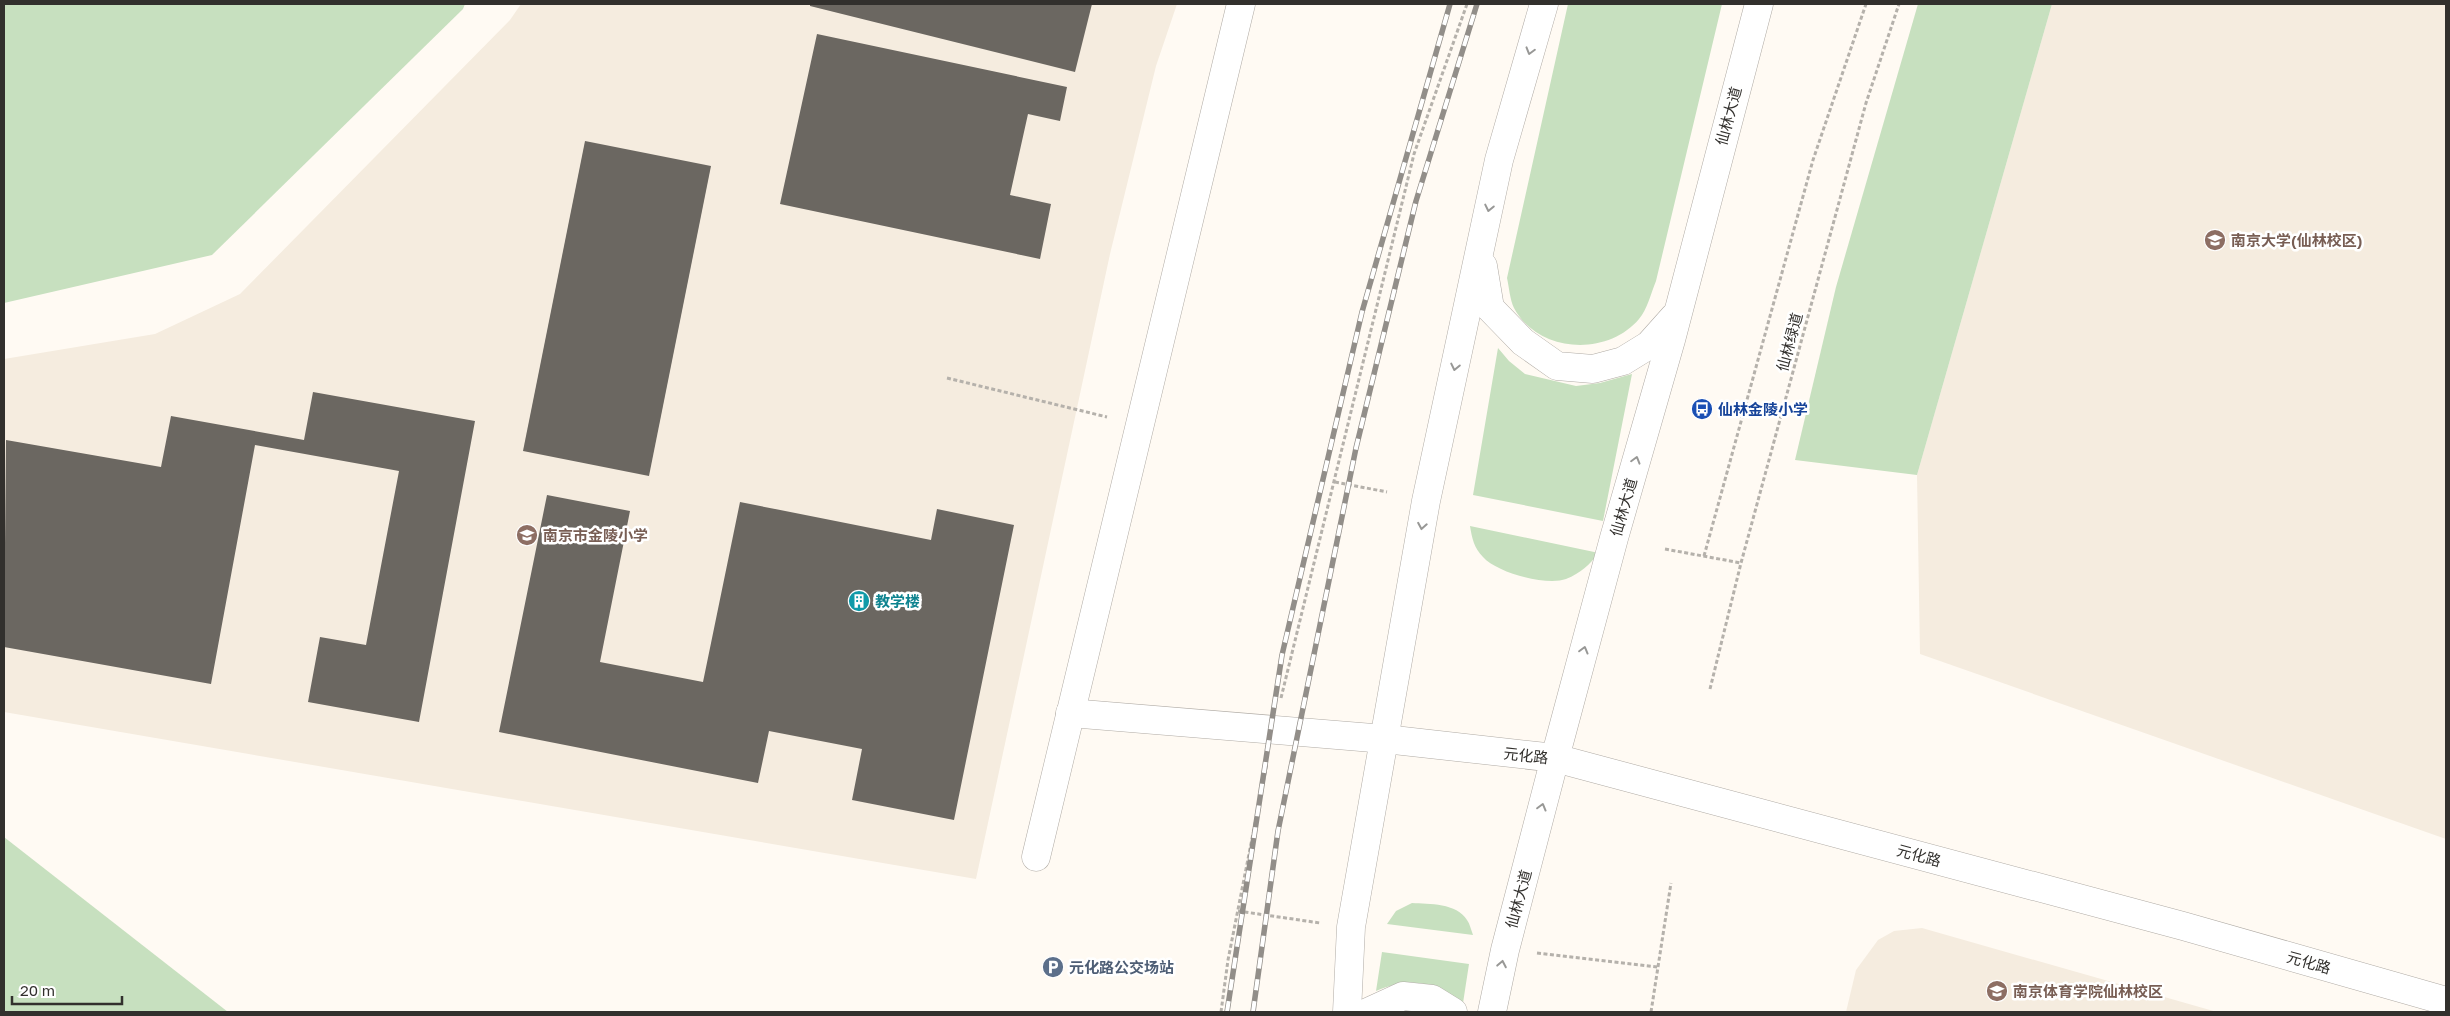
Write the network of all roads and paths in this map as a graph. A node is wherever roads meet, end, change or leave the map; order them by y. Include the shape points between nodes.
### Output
1 (1241, 4) edge
2 (1467, 4) edge
3 (1544, 4) edge
4 (1759, 4) edge
5 (1866, 4) edge
6 (1899, 4) edge
7 (1480, 250) junction
8 (1678, 312) junction
9 (947, 378) dead end
10 (1139, 424) junction
11 (1335, 482) junction
12 (1386, 492) dead end
13 (1665, 549) dead end
14 (1704, 556) junction
15 (1741, 563) junction
16 (1710, 689) dead end
17 (1070, 713) junction
18 (1273, 732) junction
19 (1384, 739) junction
20 (1555, 758) junction
21 (1036, 857) dead end
22 (1671, 884) dead end
23 (1238, 911) junction
24 (1320, 924) dead end
25 (1534, 953) dead end
26 (1658, 967) junction
27 (2446, 1002) edge
28 (1221, 1012) edge
29 (1347, 1012) edge
30 (1368, 1012) edge
31 (1453, 1012) edge
32 (1492, 1012) edge
33 (1651, 1012) edge

1 - 10 main road
2 - 11 path via 1414,154
3 -> 7 main road via 1499,160
4 - 8 main road, 仙林大道
5 - 14 path via 1813,160
6 - 15 path, 仙林绿道 via 1866,103
7 - 8 main road via 1490,308 1523,342 1557,366 1593,369 1623,361 1649,345
7 -> 19 main road via 1426,500
20 -> 8 main road, 仙林大道
9 - 10 path
10 - 17 main road
11 - 12 path
11 - 18 path
13 - 14 path
14 - 15 path
15 - 16 path, 仙林绿道
17 - 18 main road, 元化路
17 - 21 main road
18 - 19 main road, 元化路
18 - 23 path
19 - 20 main road, 元化路
19 - 29 main road via 1351,927
20 - 27 main road, 元化路 via 2183,926
32 -> 20 main road, 仙林大道 via 1504,950
22 - 26 path
23 - 24 path
23 - 28 path
25 - 26 path
26 - 33 path
30 - 31 main road via 1403,996 1432,999

